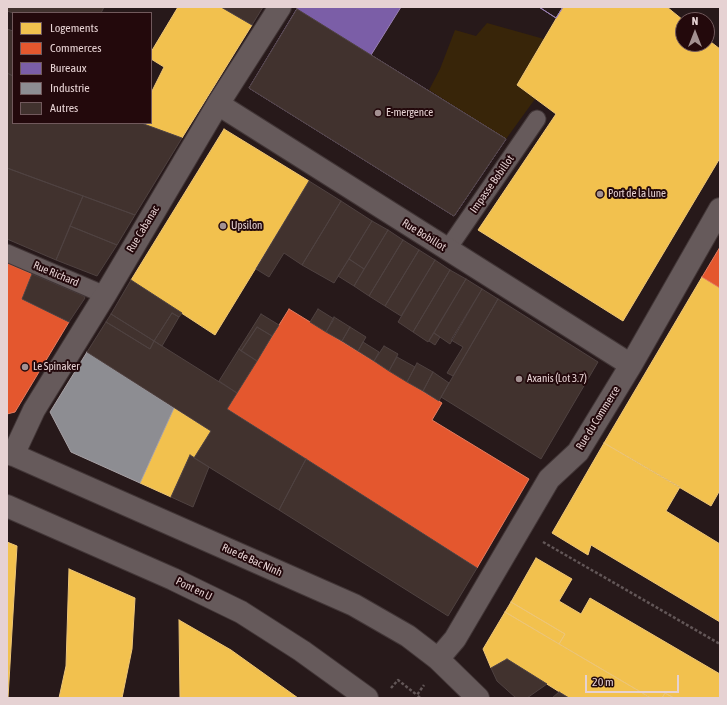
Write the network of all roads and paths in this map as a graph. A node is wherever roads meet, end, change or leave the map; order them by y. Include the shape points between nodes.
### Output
1 (280, 7) edge
2 (218, 104) junction
3 (538, 119) dead end
4 (720, 209) edge
5 (447, 250) junction
6 (7, 253) edge
7 (105, 294) junction
8 (631, 365) junction
9 (10, 454) edge
10 (7, 506) edge
11 (520, 529) junction
12 (720, 644) edge
13 (438, 659) junction
14 (391, 689) dead end
15 (417, 695) dead end
16 (367, 698) edge
17 (478, 698) edge

1 - 2 street, Rue Cabanac
2 - 5 street, Rue Bobillot
2 - 7 street, Rue Cabanac
3 - 5 lane, Impasse Bobillot
4 - 8 street, Rue du Commerce
5 - 8 street, Rue Bobillot
6 - 7 lane, Rue Richard
7 - 9 street, Rue Cabanac
8 - 11 street, Rue du Commerce via 578,452 549,478
9 - 13 street, Rue de Bac Ninh via 354,605 408,636
10 - 16 street, Pont en U via 241,612 302,650
11 - 12 path
11 - 13 street, Rue du Commerce via 455,639
13 - 17 street, Rue de Bac Ninh
14 - 15 path via 398,680

